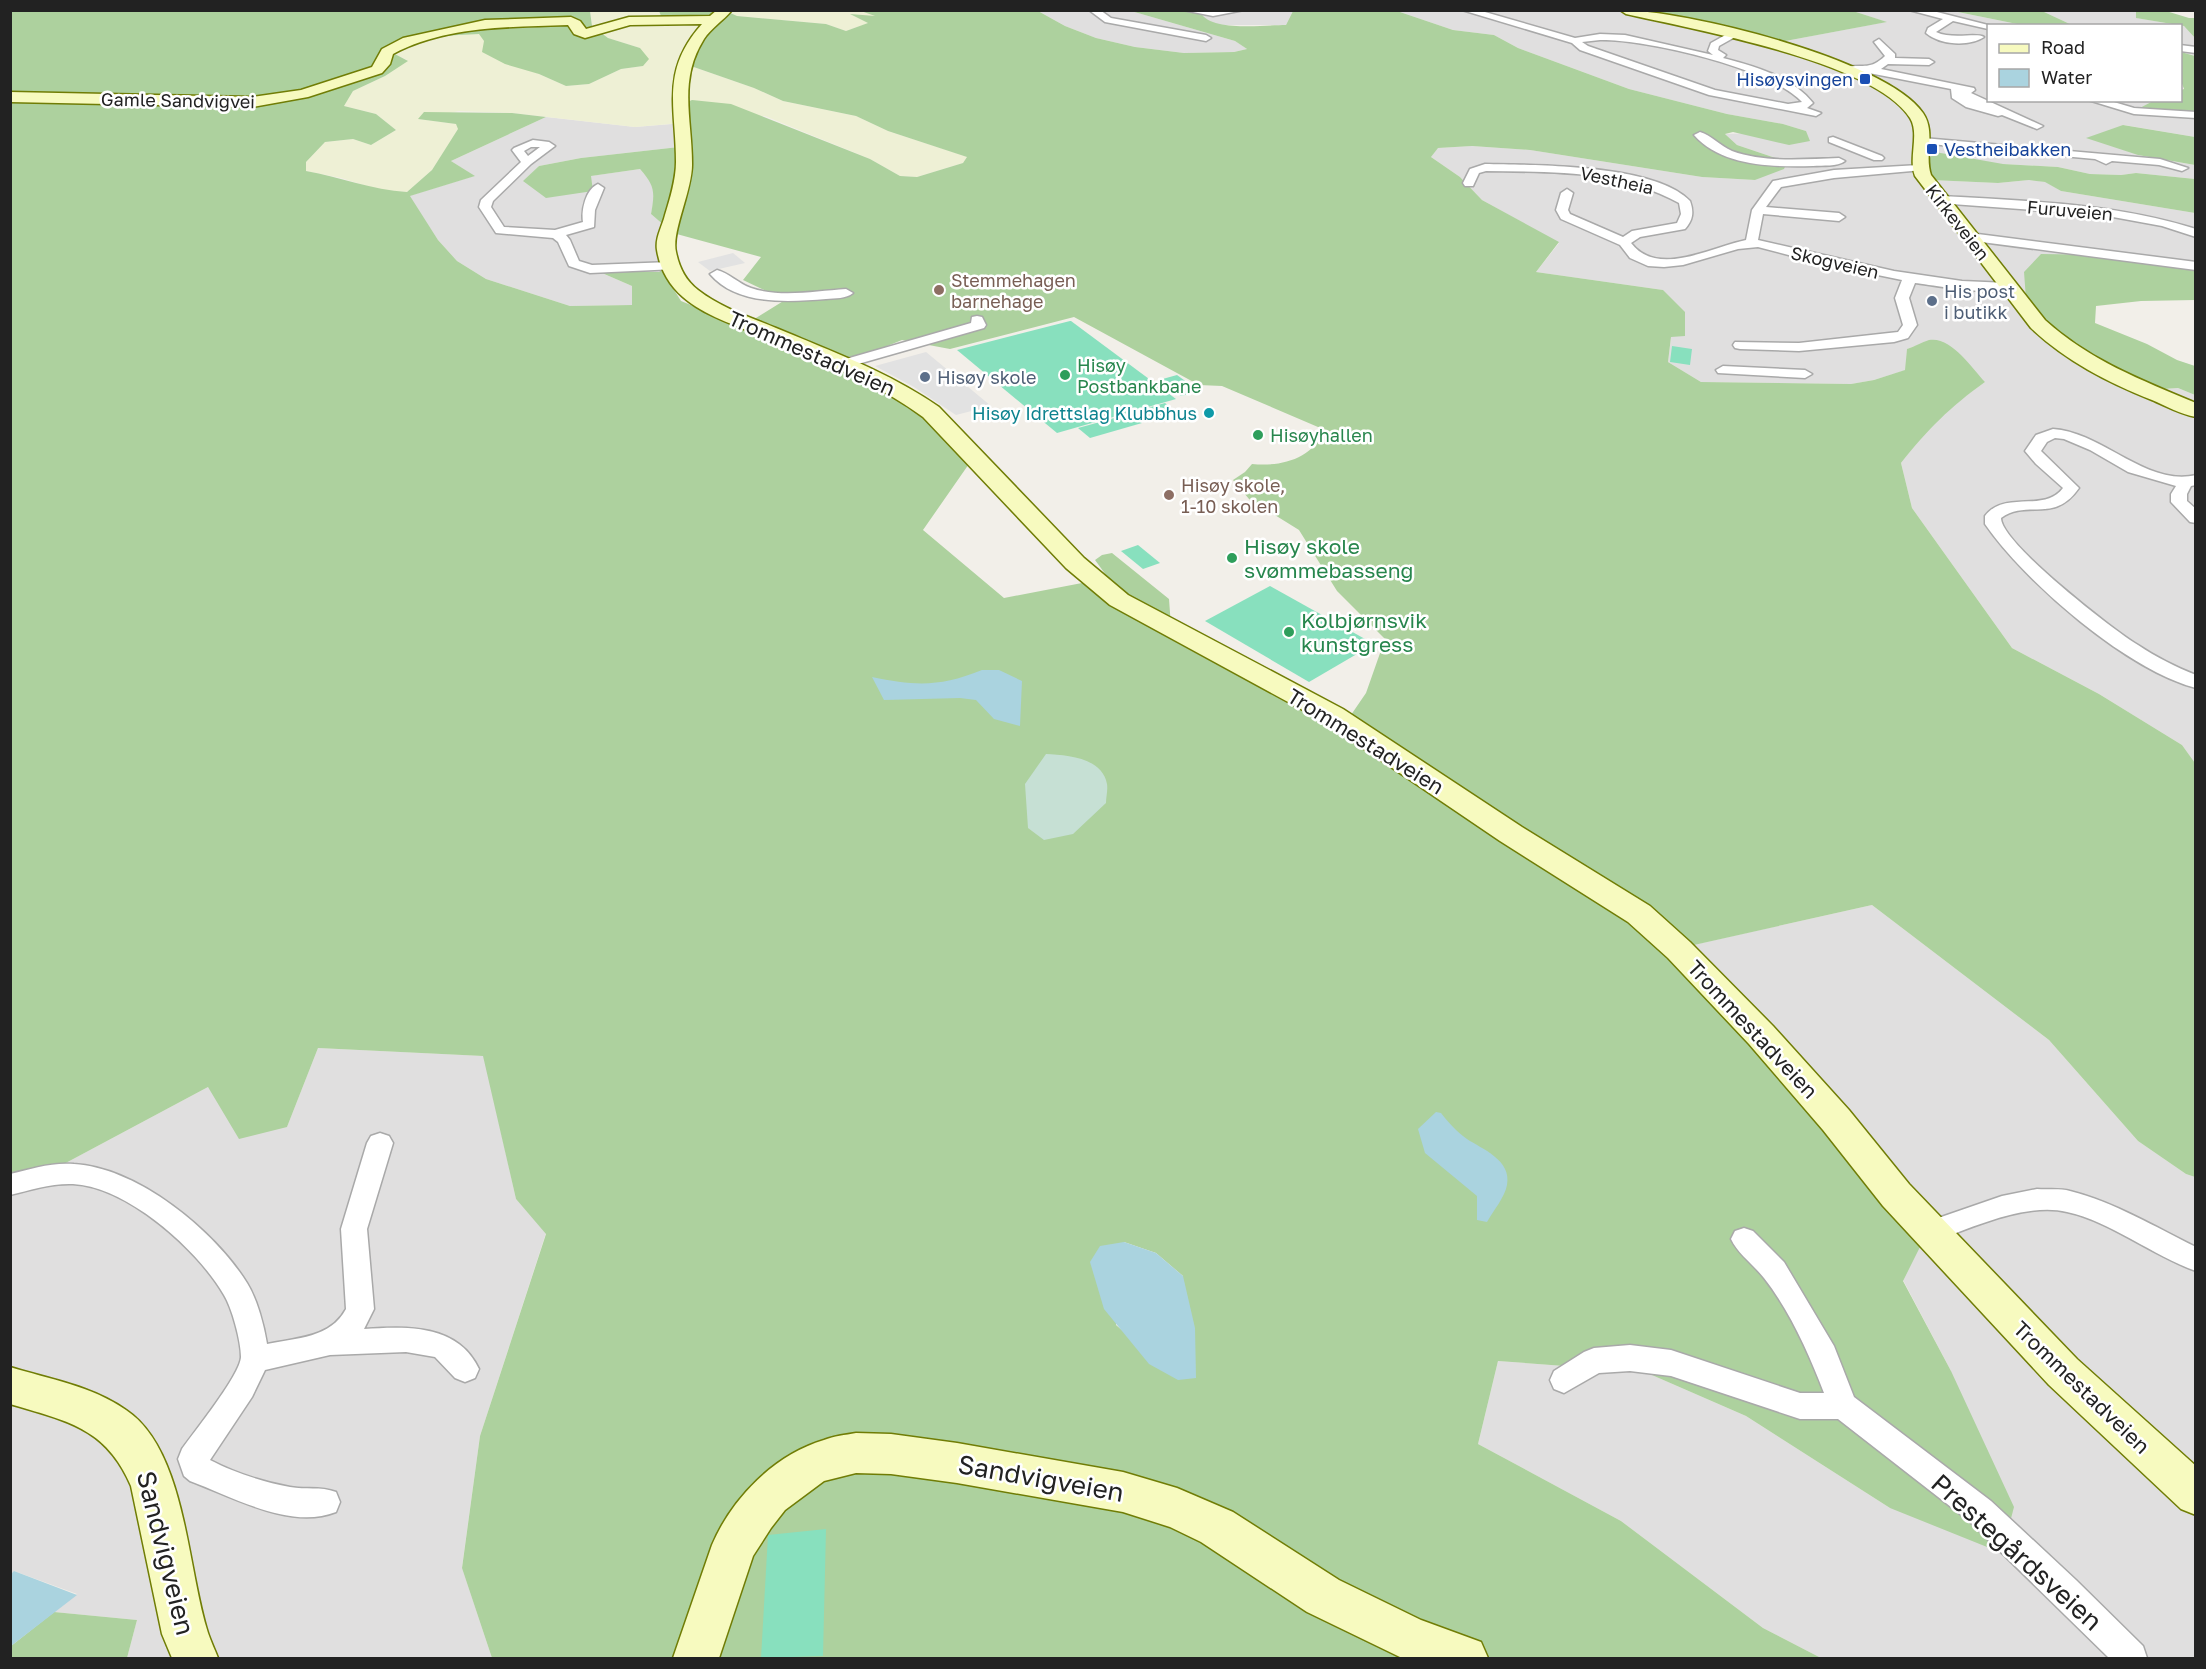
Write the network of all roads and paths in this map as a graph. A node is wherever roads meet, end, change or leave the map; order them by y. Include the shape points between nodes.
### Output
1 (1093, 10) edge
2 (1187, 10) edge
3 (1240, 10) edge
4 (1466, 10) edge
5 (1626, 10) edge
6 (1913, 10) edge
7 (1517, 12) dead end
8 (720, 15) edge
9 (1488, 16) junction
10 (1952, 18) junction
11 (1987, 26) edge
12 (1732, 35) junction
13 (1979, 37) dead end
14 (1206, 38) dead end
15 (1575, 41) junction
16 (1879, 42) dead end
17 (1721, 55) dead end
18 (1887, 61) junction
19 (1929, 62) dead end
20 (1850, 69) junction
21 (1869, 70) junction
22 (1959, 89) junction
23 (1985, 91) dead end
24 (10, 97) edge
25 (2100, 102) edge
26 (2166, 102) edge
27 (1786, 107) junction
28 (1816, 113) dead end
29 (1998, 113) dead end
30 (2190, 114) edge
31 (2037, 126) dead end
32 (1700, 135) dead end
33 (1833, 140) dead end
34 (1923, 141) junction
35 (1784, 154) dead end
36 (1874, 158) junction
37 (527, 162) dead end
38 (1919, 164) junction
39 (2182, 168) dead end
40 (1469, 183) dead end
41 (598, 188) dead end
42 (1567, 193) dead end
43 (1942, 200) junction
44 (1758, 210) junction
45 (1839, 217) dead end
46 (2196, 233) edge
47 (556, 234) junction
48 (1970, 237) junction
49 (1624, 242) junction
50 (1752, 243) junction
51 (1665, 264) joint
52 (671, 266) junction
53 (2196, 266) edge
54 (717, 274) dead end
55 (1910, 278) junction
56 (2008, 287) junction
57 (846, 292) dead end
58 (977, 320) dead end
59 (1797, 342) junction
60 (1740, 345) dead end
61 (844, 364) junction
62 (1723, 370) dead end
63 (2196, 411) edge
64 (2190, 482) edge
65 (2196, 518) edge
66 (2196, 682) edge
67 (380, 1143) dead end
68 (10, 1185) edge
69 (1930, 1232) junction
70 (1744, 1239) dead end
71 (2196, 1260) edge
72 (330, 1343) junction
73 (255, 1359) junction
74 (465, 1368) dead end
75 (1564, 1380) dead end
76 (10, 1384) edge
77 (1843, 1406) junction
78 (2196, 1495) edge
79 (325, 1502) dead end
80 (195, 1659) edge
81 (696, 1659) edge
82 (1465, 1659) edge
83 (2131, 1659) edge

1 - 14 street via 1108,20
2 - 3 street
4 - 9 street
5 - 12 main road
6 - 10 street
7 - 9 street
8 - 24 main road, Gamle Sandvigvei via 629,21 585,34 571,21 486,24 401,44 387,52 382,66 371,72 303,94 263,101
8 - 52 main road, Trommestadveien via 691,49 680,81 685,153 683,182 666,238
9 - 15 street
10 - 11 street
10 - 13 street via 1931,33 1958,41
12 - 17 street via 1714,45 1713,51
12 - 20 main road
15 - 27 street via 1584,48 1713,93
15 - 27 street via 1611,37 1639,40 1764,74 1791,86 1808,103
16 - 18 street via 1891,56
18 - 19 street
18 - 21 street
20 - 21 street
20 - 34 main road via 1909,106 1921,126
21 - 22 street
22 - 23 street
22 - 29 street via 1955,93 1961,101
22 - 31 street
25 - 30 street via 2134,111
26 - 30 street
27 - 28 street
32 - 36 street via 1712,147 1726,153 1782,163
33 - 36 street
34 - 38 main road, Kirkeveien
34 - 39 street via 2160,162
35 - 36 street
36 - 38 street
37 - 47 street via 487,200 485,207 500,230
38 - 43 main road, Kirkeveien
38 - 44 street via 1791,180 1773,188
40 - 49 street, Vestheia via 1474,171 1485,167 1593,172 1653,187 1684,201 1688,210 1681,226 1636,234
41 - 47 street via 588,209 590,224
42 - 49 street, Vestheia via 1562,210 1565,216
43 - 46 street, Furuveien via 2071,207
43 - 48 main road, Kirkeveien
44 - 45 street
44 - 50 street
47 - 52 street via 564,240 574,263 582,267
48 - 53 street, Furuveien
48 - 56 main road, Kirkeveien
49 - 51 street, Vestheia via 1642,258
50 - 51 street, Skogveien
50 - 55 street, Skogveien
52 - 61 main road, Trommestadveien via 691,294 717,310
54 - 57 street via 732,286 761,295
55 - 56 street, Skogveien
55 - 59 street via 1902,298 1910,325 1902,334 1885,340
56 - 63 main road, Kirkeveien via 2066,350
58 - 61 street via 978,325 971,329
59 - 60 street
59 - 62 street via 1806,378
61 - 69 main road, Trommestadveien via 901,391 931,412 1075,563 1119,600 1333,715 1645,919 1761,1035
64 - 65 street via 2179,494 2180,502
64 - 66 street via 2134,469 2072,435 2044,436 2033,451 2072,488 2068,497 2055,503 2005,508 1993,516 1993,524 2015,551 2093,622 2148,660
67 - 72 street via 354,1229 360,1309 350,1329
68 - 73 street via 74,1174 111,1183 152,1204 187,1232 238,1292
69 - 71 street via 2002,1207 2037,1200 2068,1202 2114,1219
69 - 78 main road, Trommestadveien via 2063,1372
70 - 77 street via 1774,1270 1796,1305 1824,1355
72 - 73 street
72 - 74 street via 427,1342 445,1348
73 - 79 street via 242,1388 196,1453 195,1466 264,1495 292,1502
75 - 77 street via 1594,1361 1630,1358 1671,1363 1800,1406
76 - 80 main road, Sandvigveien via 83,1406 99,1414 131,1442 145,1463 153,1486 185,1634
77 - 83 street, Prestegårdsveien via 1980,1511
81 - 82 main road, Sandvigveien via 726,1565 744,1528 770,1496 808,1467 856,1453 957,1463 1090,1486 1177,1509 1217,1527 1323,1596 1413,1640

